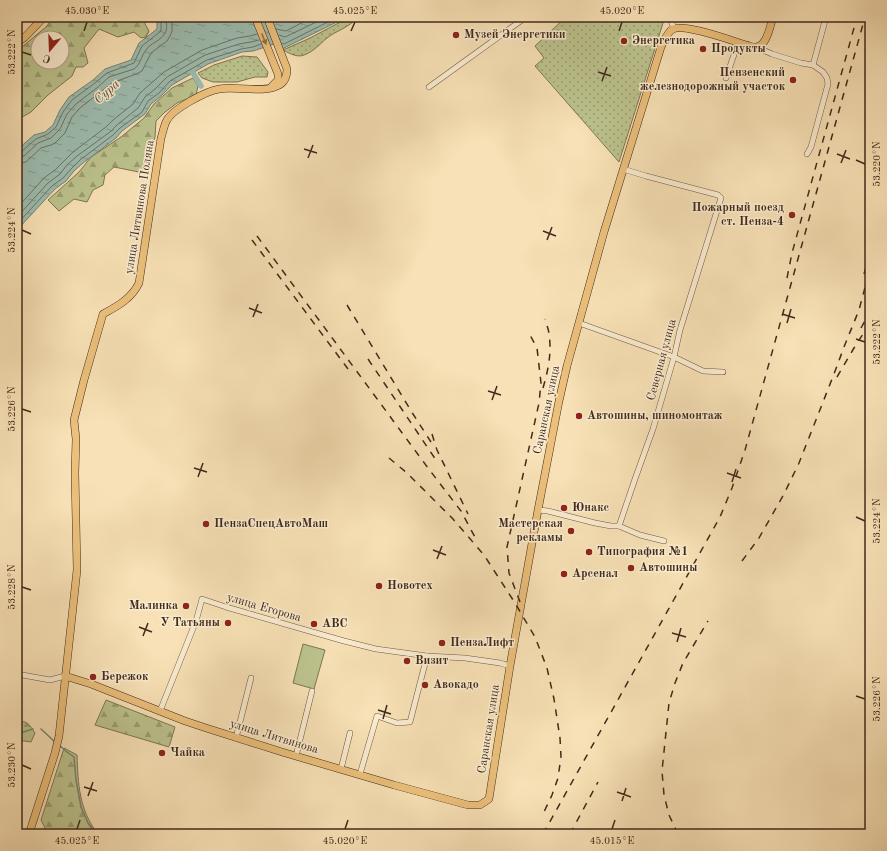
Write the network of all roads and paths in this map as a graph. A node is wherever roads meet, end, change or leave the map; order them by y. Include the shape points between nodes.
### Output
1 (44, 17) edge
2 (255, 17) edge
3 (267, 17) edge
4 (526, 17) edge
5 (669, 17) edge
6 (773, 17) edge
7 (826, 17) edge
8 (674, 29) junction
9 (17, 43) edge
10 (738, 43) junction
11 (756, 47) junction
12 (813, 65) junction
13 (726, 78) dead end
14 (429, 87) dead end
15 (268, 88) junction
16 (807, 154) dead end
17 (623, 169) junction
18 (579, 323) junction
19 (674, 357) junction
20 (723, 372) dead end
21 (538, 510) junction
22 (620, 526) junction
23 (664, 541) dead end
24 (427, 656) junction
25 (510, 666) junction
26 (17, 674) edge
27 (65, 676) junction
28 (251, 678) dead end
29 (312, 691) dead end
30 (160, 711) junction
31 (350, 733) dead end
32 (236, 738) junction
33 (296, 756) junction
34 (341, 769) junction
35 (360, 774) junction
36 (480, 805) joint
37 (29, 834) edge

1 - 9 main road
2 -> 15 main road via 278,74 275,84
3 - 15 main road via 287,69 285,80 277,86
4 - 14 street
5 - 8 street
6 - 11 main road via 766,39 762,45
7 - 12 street
8 - 10 main road via 681,27 698,30
8 - 17 main road, Саранская улица via 661,47
10 - 11 main road
10 - 13 street
11 - 12 street via 779,57
12 - 16 street via 823,72 828,84 811,148
15 - 27 main road, улица Литвинова Поляна via 213,90 177,110 167,120 164,128 139,283 130,296 103,314 74,420 77,570
17 - 18 main road, Саранская улица
17 - 19 street, Северная улица via 718,195 721,198
18 - 19 street
18 - 21 main road, Саранская улица via 559,401
19 - 20 street via 703,371
19 - 22 street, Северная улица via 654,429
21 - 22 street
21 - 25 main road, Саранская улица
22 - 23 street via 640,535
24 - 25 street, улица Егорова via 465,658
24 - 30 street, улица Егорова via 376,650 202,599 196,622
24 - 35 street via 410,722 397,723 377,716
25 - 36 main road, Саранская улица via 489,798
26 - 27 street via 50,680
27 - 30 main road, улица Литвинова
27 - 37 main road, улица Литвинова Поляна via 55,753
28 - 32 street
29 - 33 street
30 - 32 main road, улица Литвинова
31 - 34 street
32 - 33 main road, улица Литвинова
33 - 34 main road, улица Литвинова
34 - 35 main road, улица Литвинова
35 - 36 main road, улица Литвинова via 468,805

